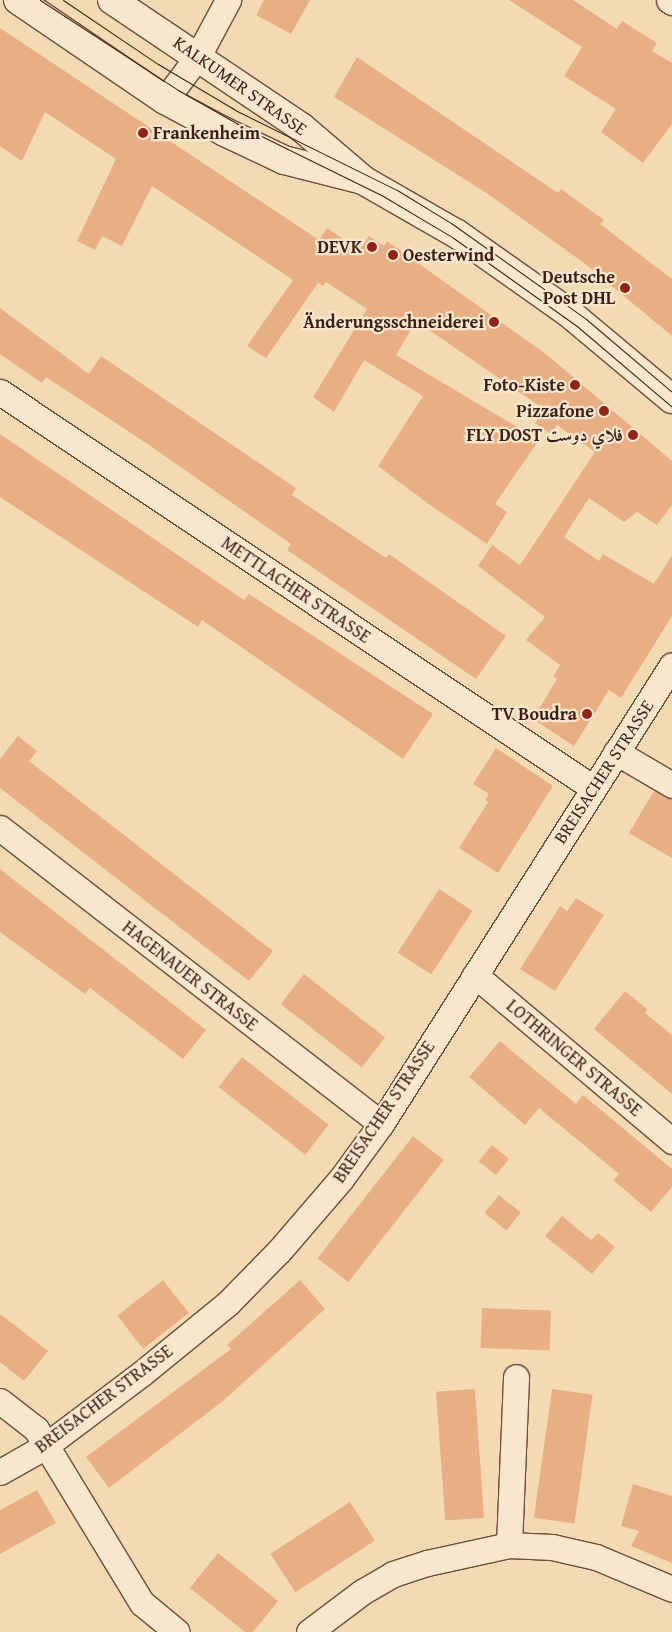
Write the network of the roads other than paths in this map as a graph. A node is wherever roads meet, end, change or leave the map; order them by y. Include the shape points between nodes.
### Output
1 (18, 0) edge
2 (112, 0) edge
3 (228, 0) edge
4 (198, 56) junction
5 (165, 100) junction
6 (363, 180) junction
7 (0, 392) edge
8 (672, 399) edge
9 (672, 665) edge
10 (616, 752) junction
11 (672, 785) edge
12 (593, 788) junction
13 (0, 828) edge
14 (475, 975) junction
15 (381, 1124) junction
16 (672, 1141) edge
17 (516, 1377) dead end
18 (0, 1401) edge
19 (44, 1447) junction
20 (0, 1472) edge
21 (509, 1546) junction
22 (672, 1589) edge
23 (177, 1632) edge
24 (309, 1632) edge

1 - 5 main road, KALKUMER STRASSE
2 - 4 main road, KALKUMER STRASSE
3 - 4 street
4 - 5 street
4 - 6 main road, KALKUMER STRASSE via 300,126
5 - 6 main road, KALKUMER STRASSE via 284,160
6 - 8 main road, KALKUMER STRASSE via 457,234 569,313
7 - 12 street, METTLACHER STRASSE
9 - 10 street, BREISACHER STRASSE
10 - 11 street
10 - 12 street, BREISACHER STRASSE
12 - 14 street, BREISACHER STRASSE
13 - 15 street, HAGENAUER STRASSE
14 - 15 street, BREISACHER STRASSE
14 - 16 street, LOTHRINGER STRASSE
15 - 19 street, BREISACHER STRASSE via 341,1179 279,1251 228,1303
17 - 21 street
18 - 19 street via 36,1429
19 - 20 street, BREISACHER STRASSE
19 - 23 street via 142,1603
21 - 22 street via 552,1548 596,1558
21 - 24 street via 427,1563 393,1574 362,1592

